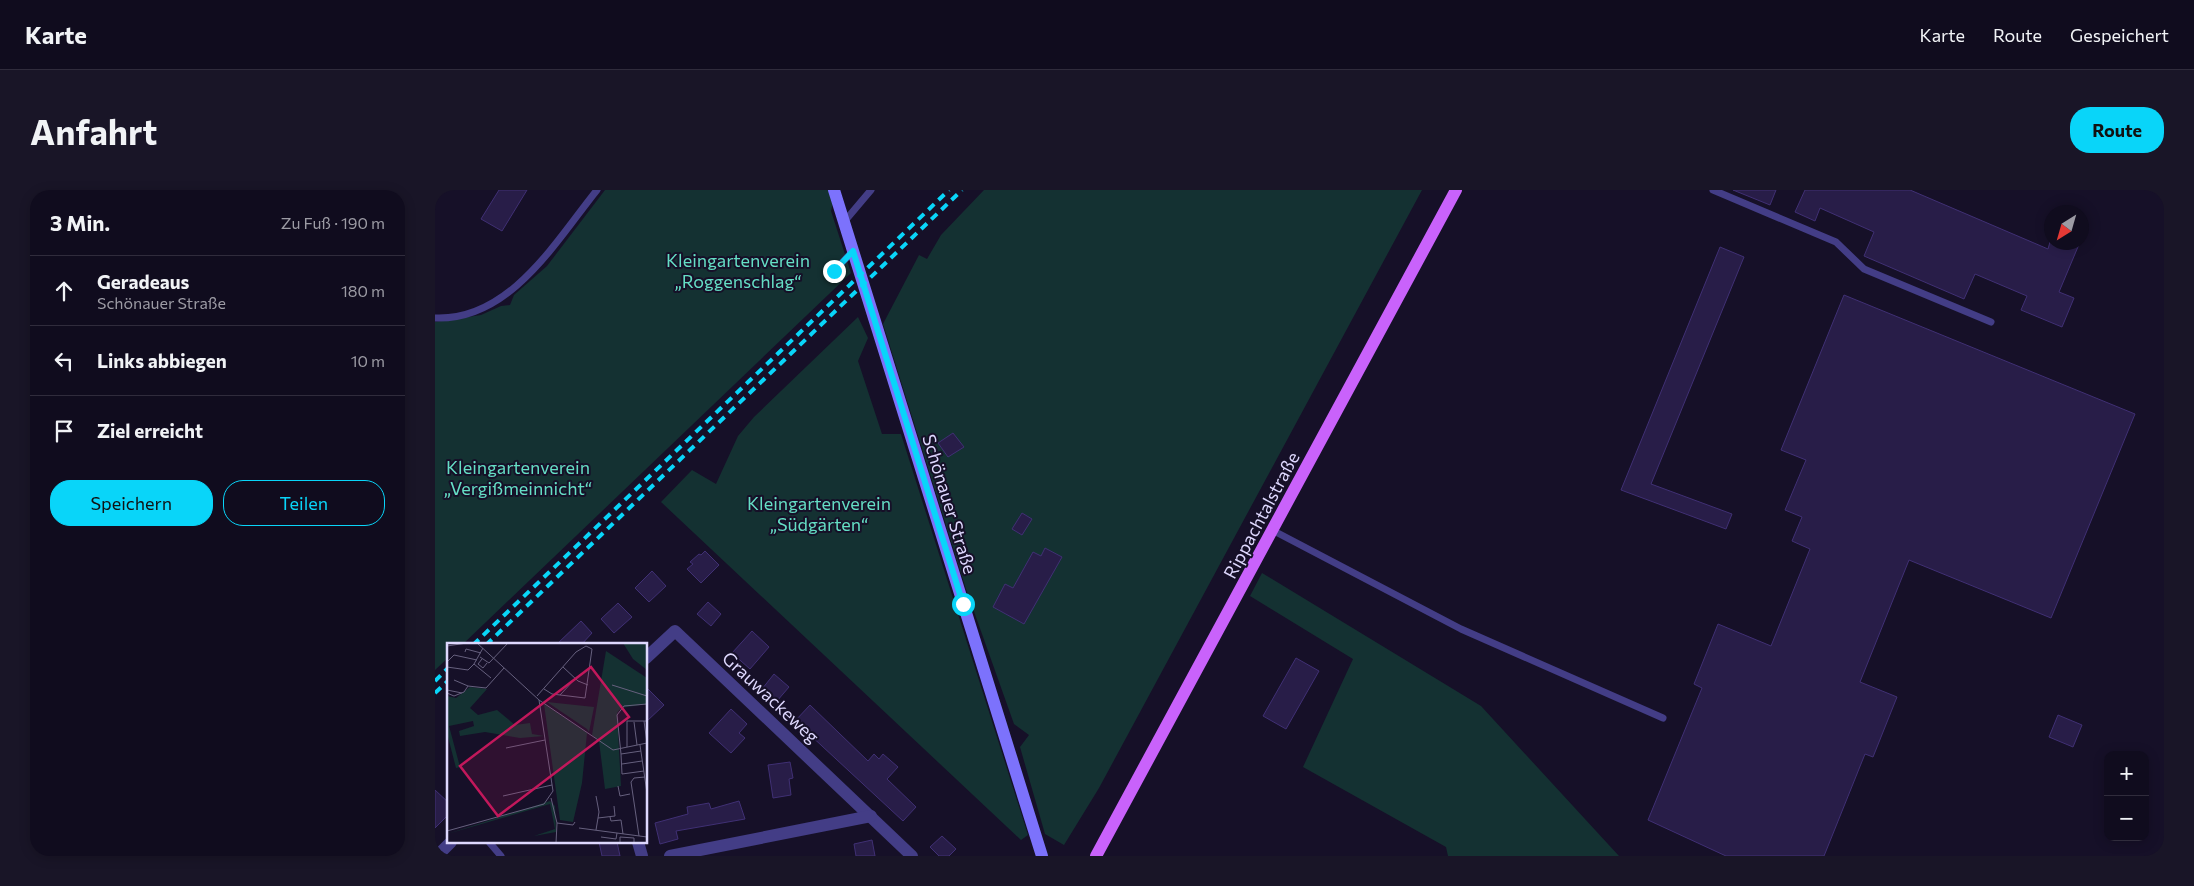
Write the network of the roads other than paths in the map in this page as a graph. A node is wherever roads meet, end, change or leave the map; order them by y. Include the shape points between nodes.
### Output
1 (597, 190) edge
2 (834, 190) edge
3 (871, 190) edge
4 (1456, 190) edge
5 (1713, 190) edge
6 (844, 222) junction
7 (853, 251) junction
8 (834, 271) dead end
9 (435, 318) edge
10 (1991, 322) dead end
11 (1272, 530) junction
12 (647, 657) edge
13 (1663, 718) dead end
14 (871, 816) junction
15 (449, 844) edge
16 (491, 844) edge
17 (437, 856) edge
18 (501, 856) edge
19 (669, 856) edge
20 (912, 856) edge
21 (1042, 856) edge
22 (1096, 856) edge

1 - 9 lane via 539,262 504,297 459,316
2 - 6 street, Schönauer Straße
3 - 6 lane
4 - 11 main road, Rippachtalstraße
5 - 10 lane via 1836,242 1864,270
6 - 7 street, Schönauer Straße
7 - 8 lane
7 - 21 street, Schönauer Straße
11 - 13 lane via 1461,629
11 - 22 main road, Rippachtalstraße
12 - 14 street, Grauwackeweg via 675,631
14 - 19 street
14 - 20 street, Grauwackeweg
15 - 17 street
16 - 18 lane

